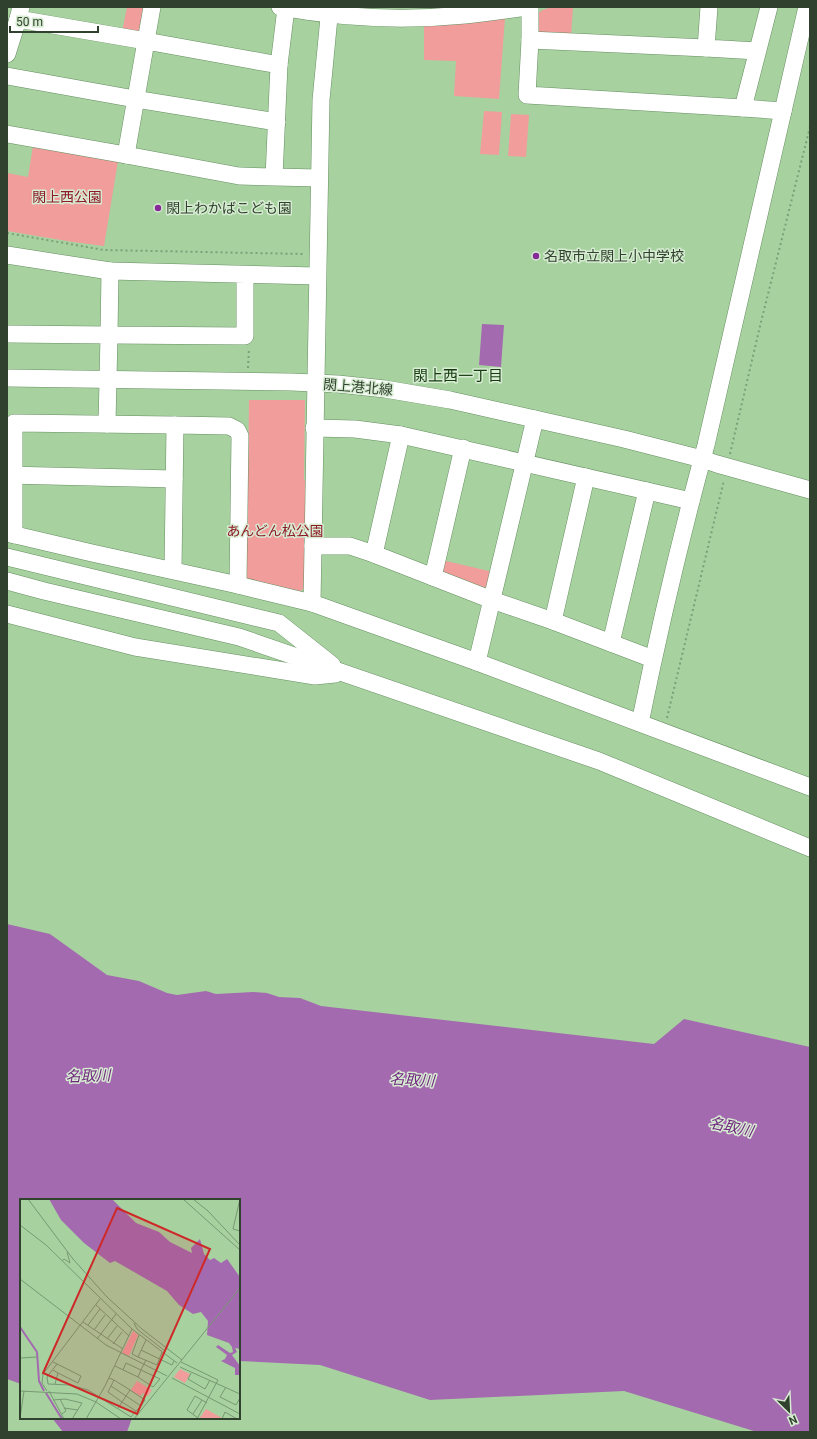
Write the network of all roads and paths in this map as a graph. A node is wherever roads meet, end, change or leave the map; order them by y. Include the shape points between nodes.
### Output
1 (152, 7) edge
2 (526, 7) edge
3 (530, 7) edge
4 (709, 7) edge
5 (769, 7) edge
6 (807, 7) edge
7 (283, 8) edge
8 (330, 10) edge
9 (19, 13) edge
10 (530, 40) junction
11 (146, 41) junction
12 (706, 48) junction
13 (757, 51) junction
14 (7, 54) edge
15 (279, 65) junction
16 (7, 76) edge
17 (135, 99) junction
18 (743, 108) junction
19 (783, 111) junction
20 (277, 122) junction
21 (810, 127) edge
22 (7, 134) edge
23 (126, 155) junction
24 (274, 177) junction
25 (319, 178) junction
26 (7, 233) edge
27 (306, 254) dead end
28 (7, 255) edge
29 (110, 271) junction
30 (245, 275) junction
31 (317, 276) junction
32 (7, 334) edge
33 (108, 335) junction
34 (245, 336) junction
35 (248, 371) dead end
36 (7, 378) edge
37 (108, 380) junction
38 (315, 383) junction
39 (535, 419) junction
40 (107, 424) junction
41 (175, 425) junction
42 (314, 428) junction
43 (401, 435) junction
44 (463, 448) junction
45 (702, 459) junction
46 (524, 463) junction
47 (727, 467) junction
48 (11, 475) edge
49 (586, 477) junction
50 (174, 479) junction
51 (810, 490) edge
52 (647, 491) junction
53 (691, 501) junction
54 (10, 534) edge
55 (313, 546) junction
56 (374, 554) junction
57 (7, 557) edge
58 (173, 570) junction
59 (433, 577) junction
60 (7, 581) edge
61 (238, 585) junction
62 (492, 600) junction
63 (312, 603) junction
64 (7, 614) edge
65 (553, 621) junction
66 (611, 643) junction
67 (653, 659) junction
68 (477, 662) junction
69 (343, 674) junction
70 (640, 723) junction
71 (663, 732) junction
72 (810, 787) edge
73 (810, 848) edge

1 - 11 street
2 - 8 street via 430,17 394,17
3 - 10 street
4 - 12 street
5 - 13 street
6 - 19 street
7 - 8 street
7 - 15 street
8 - 25 street via 321,100
9 - 11 street
9 - 14 street
10 - 12 street
10 - 18 street via 527,95
11 - 15 street
11 - 17 street
12 - 13 street
13 - 18 street
15 - 20 street
16 - 17 street
17 - 20 street
17 - 23 street
18 - 19 street
19 - 45 street
20 - 24 street
21 - 47 path
22 - 23 street
23 - 24 street via 239,176
24 - 25 street
25 - 31 street
26 - 27 path via 104,250
28 - 29 street
29 - 30 street
29 - 33 street
30 - 31 street
30 - 34 street
31 - 38 street
32 - 33 street
33 - 34 street
33 - 37 street
34 - 35 path via 249,341
36 - 37 street, 閖上港北線
37 - 38 street, 閖上港北線
37 - 40 street
38 - 39 street, 閖上港北線 via 400,391
38 - 42 street
39 - 45 street, 閖上港北線
39 - 46 street
40 - 41 street
40 - 48 street via 14,423
41 - 50 street
41 - 61 street via 229,426 237,430 240,436
42 - 43 street via 354,429
42 - 55 street
43 - 44 street
43 - 56 street
44 - 46 street
44 - 59 street
45 - 47 street, 閖上港北線
45 - 53 street
46 - 49 street
46 - 62 street
47 - 51 street, 閖上港北線
47 - 71 path
48 - 50 street
48 - 54 street
49 - 52 street
49 - 65 street
50 - 58 street
52 - 53 street
52 - 66 street
53 - 67 street
54 - 58 street
55 - 56 street via 350,546
55 - 63 street
56 - 59 street
57 - 69 street via 279,623
58 - 61 street
59 - 62 street
60 - 69 street via 239,637
61 - 63 street
62 - 65 street
62 - 68 street
63 - 68 street
64 - 69 street via 135,647 315,676
65 - 66 street
66 - 67 street
67 - 70 street
68 - 70 street
69 - 73 street via 599,761
70 - 71 street
71 - 72 street

